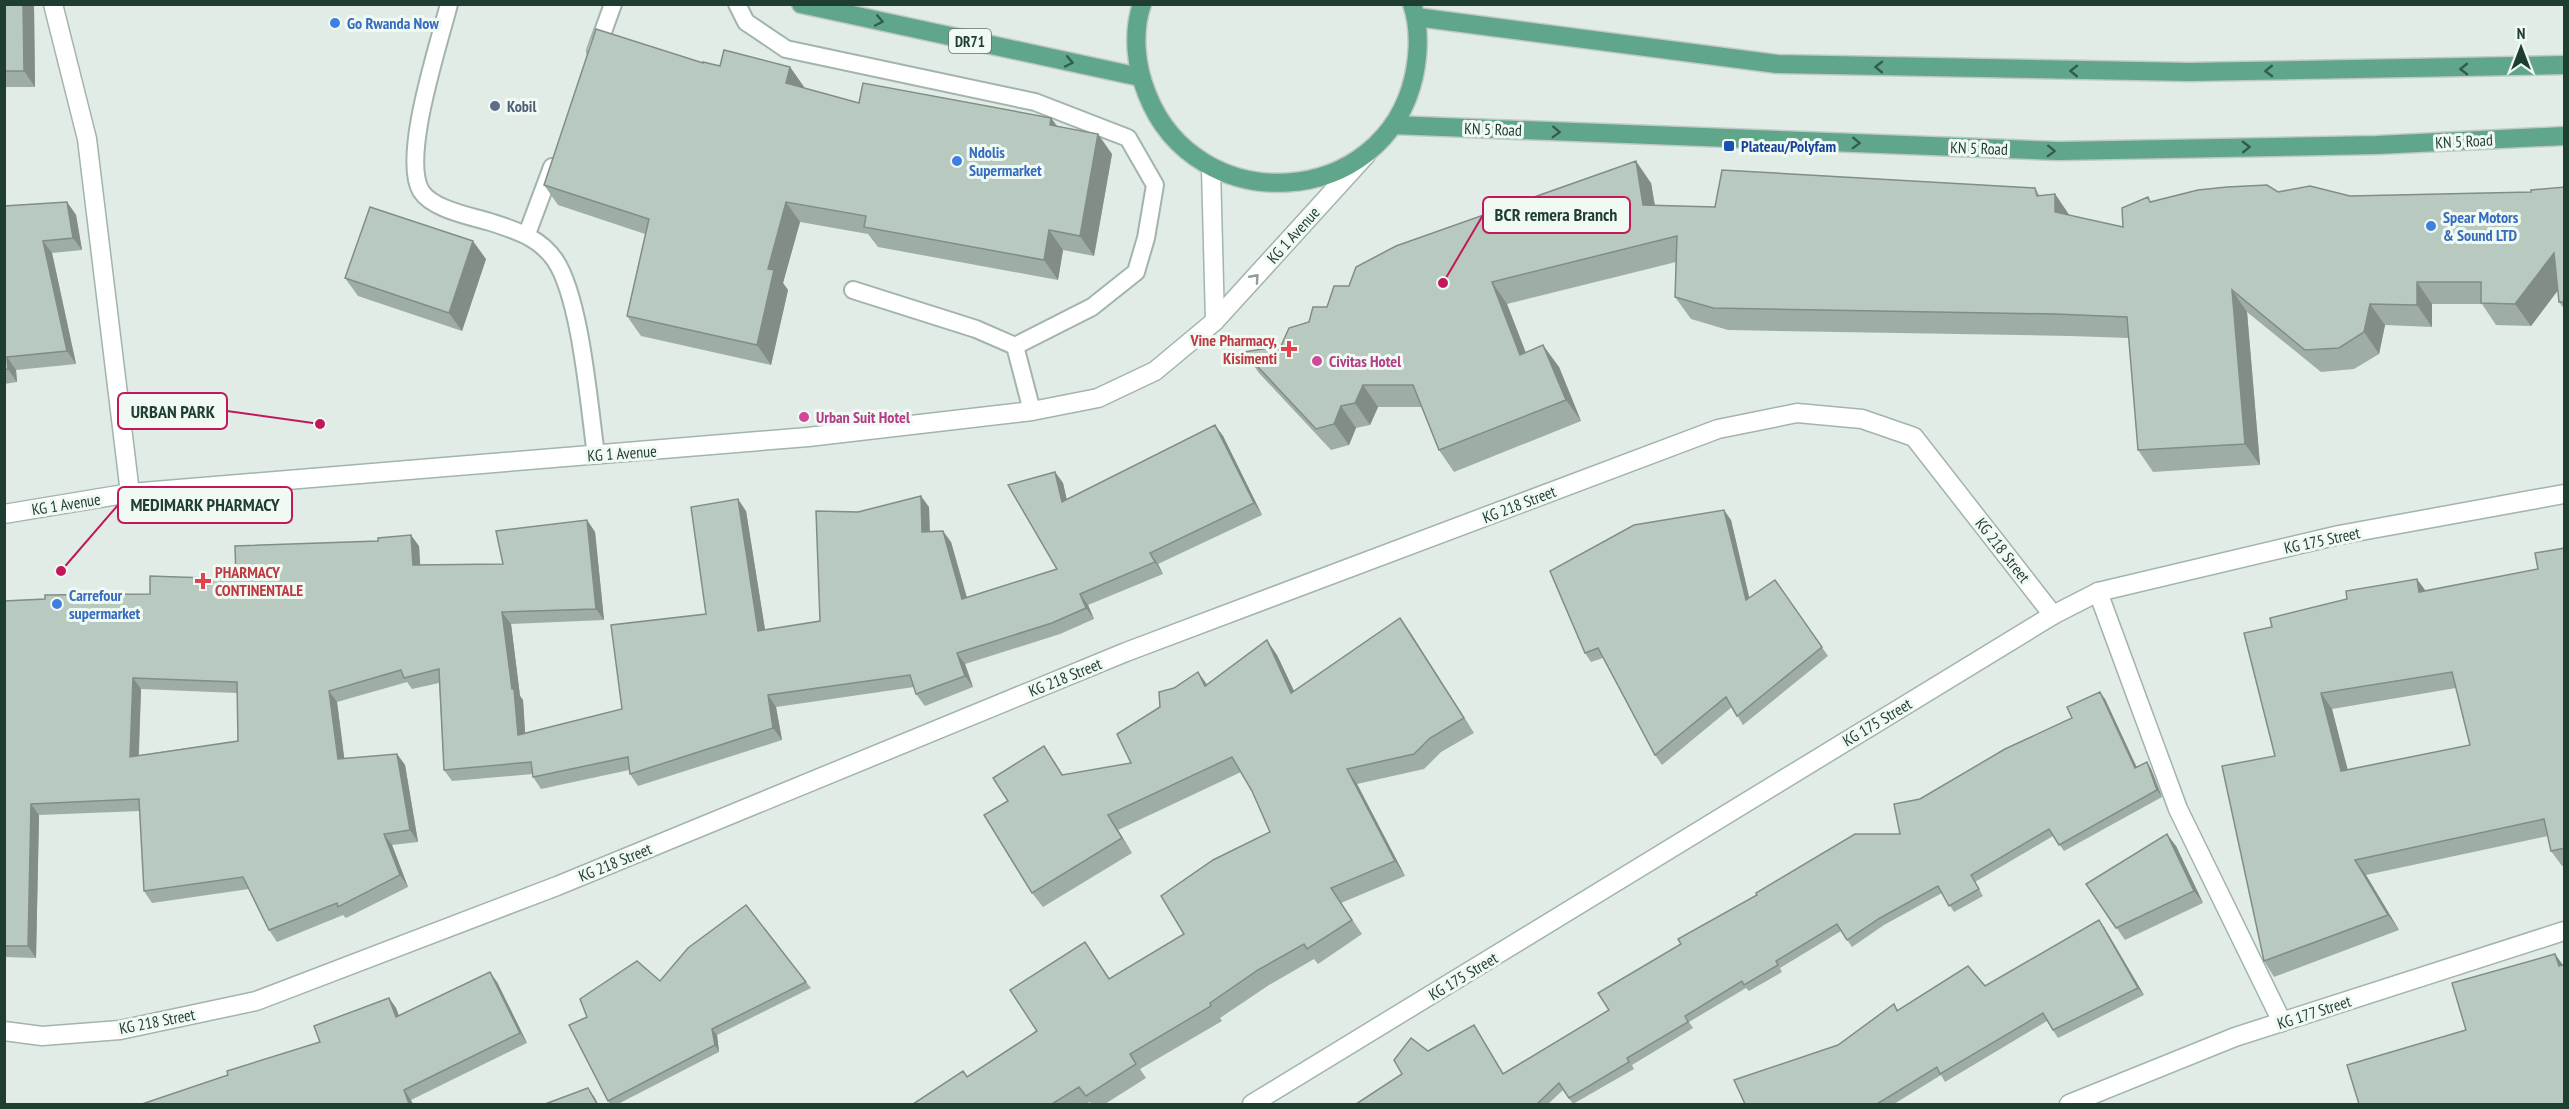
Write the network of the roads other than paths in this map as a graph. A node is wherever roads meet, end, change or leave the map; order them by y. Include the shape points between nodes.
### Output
1 (53, 4) edge
2 (449, 4) edge
3 (613, 4) edge
4 (737, 4) edge
5 (801, 4) edge
6 (1142, 4) edge
7 (1414, 11) edge
8 (2565, 65) edge
9 (589, 70) edge
10 (1140, 77) junction
11 (1393, 126) junction
12 (2565, 136) edge
13 (560, 147) edge
14 (1371, 150) junction
15 (1211, 168) junction
16 (527, 234) junction
17 (853, 290) dead end
18 (1215, 321) junction
19 (1015, 346) junction
20 (1032, 411) junction
21 (596, 455) junction
22 (130, 494) junction
23 (2565, 494) edge
24 (4, 514) edge
25 (2098, 592) junction
26 (2053, 615) junction
27 (2565, 931) edge
28 (2282, 1022) junction
29 (4, 1031) edge
30 (1252, 1104) edge
31 (2069, 1104) edge

1 - 22 street via 87,139
2 - 16 lane via 416,140 414,169 421,191 441,207
3 - 9 lane
4 - 19 lane via 746,22 786,49 1035,102 1128,138 1155,185 1136,272 1092,308
5 -> 10 main road, DR71
6 - 10 main road via 1136,42
8 -> 7 main road via 2190,72 1777,64
7 - 11 main road via 1418,55 1410,92
10 - 15 main road via 1155,114 1179,145
11 -> 12 main road, KN 5 Road via 2060,151 2377,145
11 - 14 main road
13 - 16 lane
14 - 15 main road via 1335,172 1294,183 1251,182
18 -> 14 street, KG 1 Avenue
15 - 18 street
16 - 21 lane via 555,261 567,288
17 - 19 lane via 976,329
18 - 20 street, KG 1 Avenue via 1155,371 1098,398
19 - 20 lane
20 - 21 street, KG 1 Avenue via 808,437
21 - 22 street, KG 1 Avenue
22 - 24 street, KG 1 Avenue
23 - 25 street, KG 175 Street via 2338,535
25 - 26 street, KG 175 Street
25 - 28 street via 2178,809
26 - 29 street, KG 218 Street via 1914,437 1862,419 1797,413 1718,429 1126,652 557,886 256,1001 120,1030 42,1036
26 - 30 street, KG 175 Street
27 - 28 street, KG 177 Street
28 - 31 street, KG 177 Street

